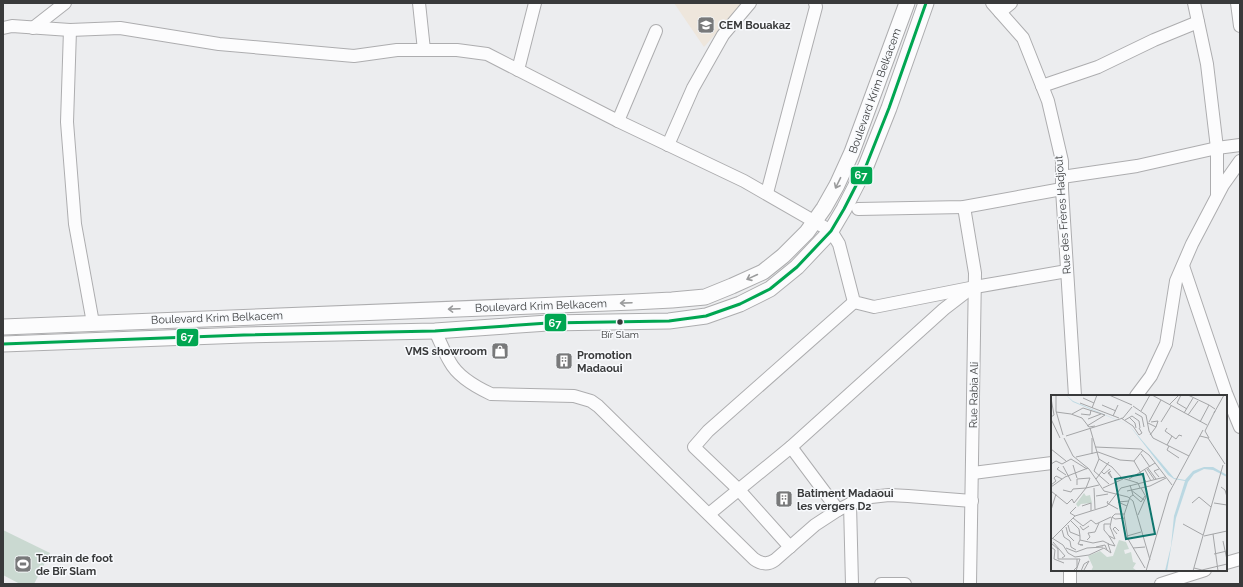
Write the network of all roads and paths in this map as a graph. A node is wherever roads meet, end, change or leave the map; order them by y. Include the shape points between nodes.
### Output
1 (65, 3) edge
2 (420, 3) edge
3 (535, 3) edge
4 (750, 3) edge
5 (815, 3) edge
6 (907, 3) edge
7 (926, 3) edge
8 (1011, 3) edge
9 (1194, 3) edge
10 (1237, 3) edge
11 (996, 8) edge
12 (1198, 22) junction
13 (1240, 26) edge
14 (3, 28) edge
15 (33, 28) junction
16 (70, 30) junction
17 (656, 32) dead end
18 (424, 50) junction
19 (518, 70) junction
20 (1042, 86) junction
21 (618, 121) junction
22 (668, 145) junction
23 (1240, 145) edge
24 (1217, 148) junction
25 (1240, 161) edge
26 (1062, 177) junction
27 (1062, 189) junction
28 (766, 193) junction
29 (1217, 196) junction
30 (964, 207) junction
31 (858, 209) dead end
32 (815, 221) junction
33 (831, 231) junction
34 (1183, 266) junction
35 (1067, 271) junction
36 (973, 287) junction
37 (854, 302) junction
38 (93, 323) junction
39 (3, 327) edge
40 (435, 331) junction
41 (3, 344) edge
42 (1074, 395) edge
43 (1137, 395) edge
44 (1227, 395) edge
45 (1227, 395) edge
46 (1240, 427) edge
47 (792, 447) junction
48 (1051, 463) edge
49 (972, 473) junction
50 (739, 490) junction
51 (972, 501) junction
52 (850, 504) junction
53 (838, 510) junction
54 (709, 514) junction
55 (790, 548) junction
56 (1240, 559) edge
57 (1227, 563) edge
58 (1070, 571) edge
59 (1202, 571) edge
60 (852, 584) edge
61 (881, 584) edge
62 (894, 584) edge
63 (906, 584) edge
64 (970, 584) edge
65 (1070, 584) edge
66 (1161, 584) edge

1 - 15 street
2 - 18 street
3 - 19 street
4 - 22 street via 723,35 693,88
5 - 28 street
6 -> 32 main road, Boulevard Krim Belkacem via 852,152 838,185
7 - 33 main road, Boulevard Krim Belkacem via 866,166
8 - 11 street
9 - 12 street
10 - 13 street
11 - 20 street, Rue des Frères Hadjout via 1023,38
12 - 20 street via 1098,67
12 - 24 street via 1207,64
14 - 15 street
15 - 16 street
16 - 18 street via 120,28 219,44 354,56 397,50
16 - 38 street via 67,130 75,224
17 - 21 street
18 - 19 street via 456,50 487,54
19 - 21 street
20 - 26 street, Rue des Frères Hadjout via 1062,161
21 - 22 street
22 - 28 street
23 - 24 street
24 - 26 street via 1137,166
24 - 29 street
25 - 29 street
26 - 27 street, Rue des Frères Hadjout
27 - 30 street
27 - 35 street, Rue des Frères Hadjout
28 - 32 street
29 - 34 street
30 - 31 street
30 - 36 street, Rue Rabia Ali via 975,273
32 - 33 street
32 -> 38 main road, Boulevard Krim Belkacem via 783,256 763,272 705,296 601,304
33 - 37 street via 839,244
33 - 40 main road, Boulevard Krim Belkacem via 797,267 770,289 740,304 706,316 669,321 548,323
34 - 43 street via 1176,281 1166,344 1151,376
34 - 44 street
35 - 36 street
35 - 42 street, Rue des Frères Hadjout
36 - 37 street via 874,307
36 - 47 street
36 - 49 street, Rue Rabia Ali
37 - 50 street via 708,431 694,447
38 - 39 main road, Boulevard Krim Belkacem
40 - 41 main road, Boulevard Krim Belkacem
40 - 54 street via 450,363 479,389 491,394 574,396 587,399 598,406
45 - 46 street
47 - 50 street
47 - 53 street
48 - 49 street
49 - 51 street, Rue Rabia Ali
50 - 54 street
50 - 55 street
51 - 52 street via 888,495
51 - 64 street, Rue Rabia Ali
52 - 53 street
52 - 60 street
53 - 55 street via 815,525
54 - 55 street via 761,563 772,562
56 - 57 street
58 - 65 street
59 - 66 street
61 - 62 street
62 - 63 street

